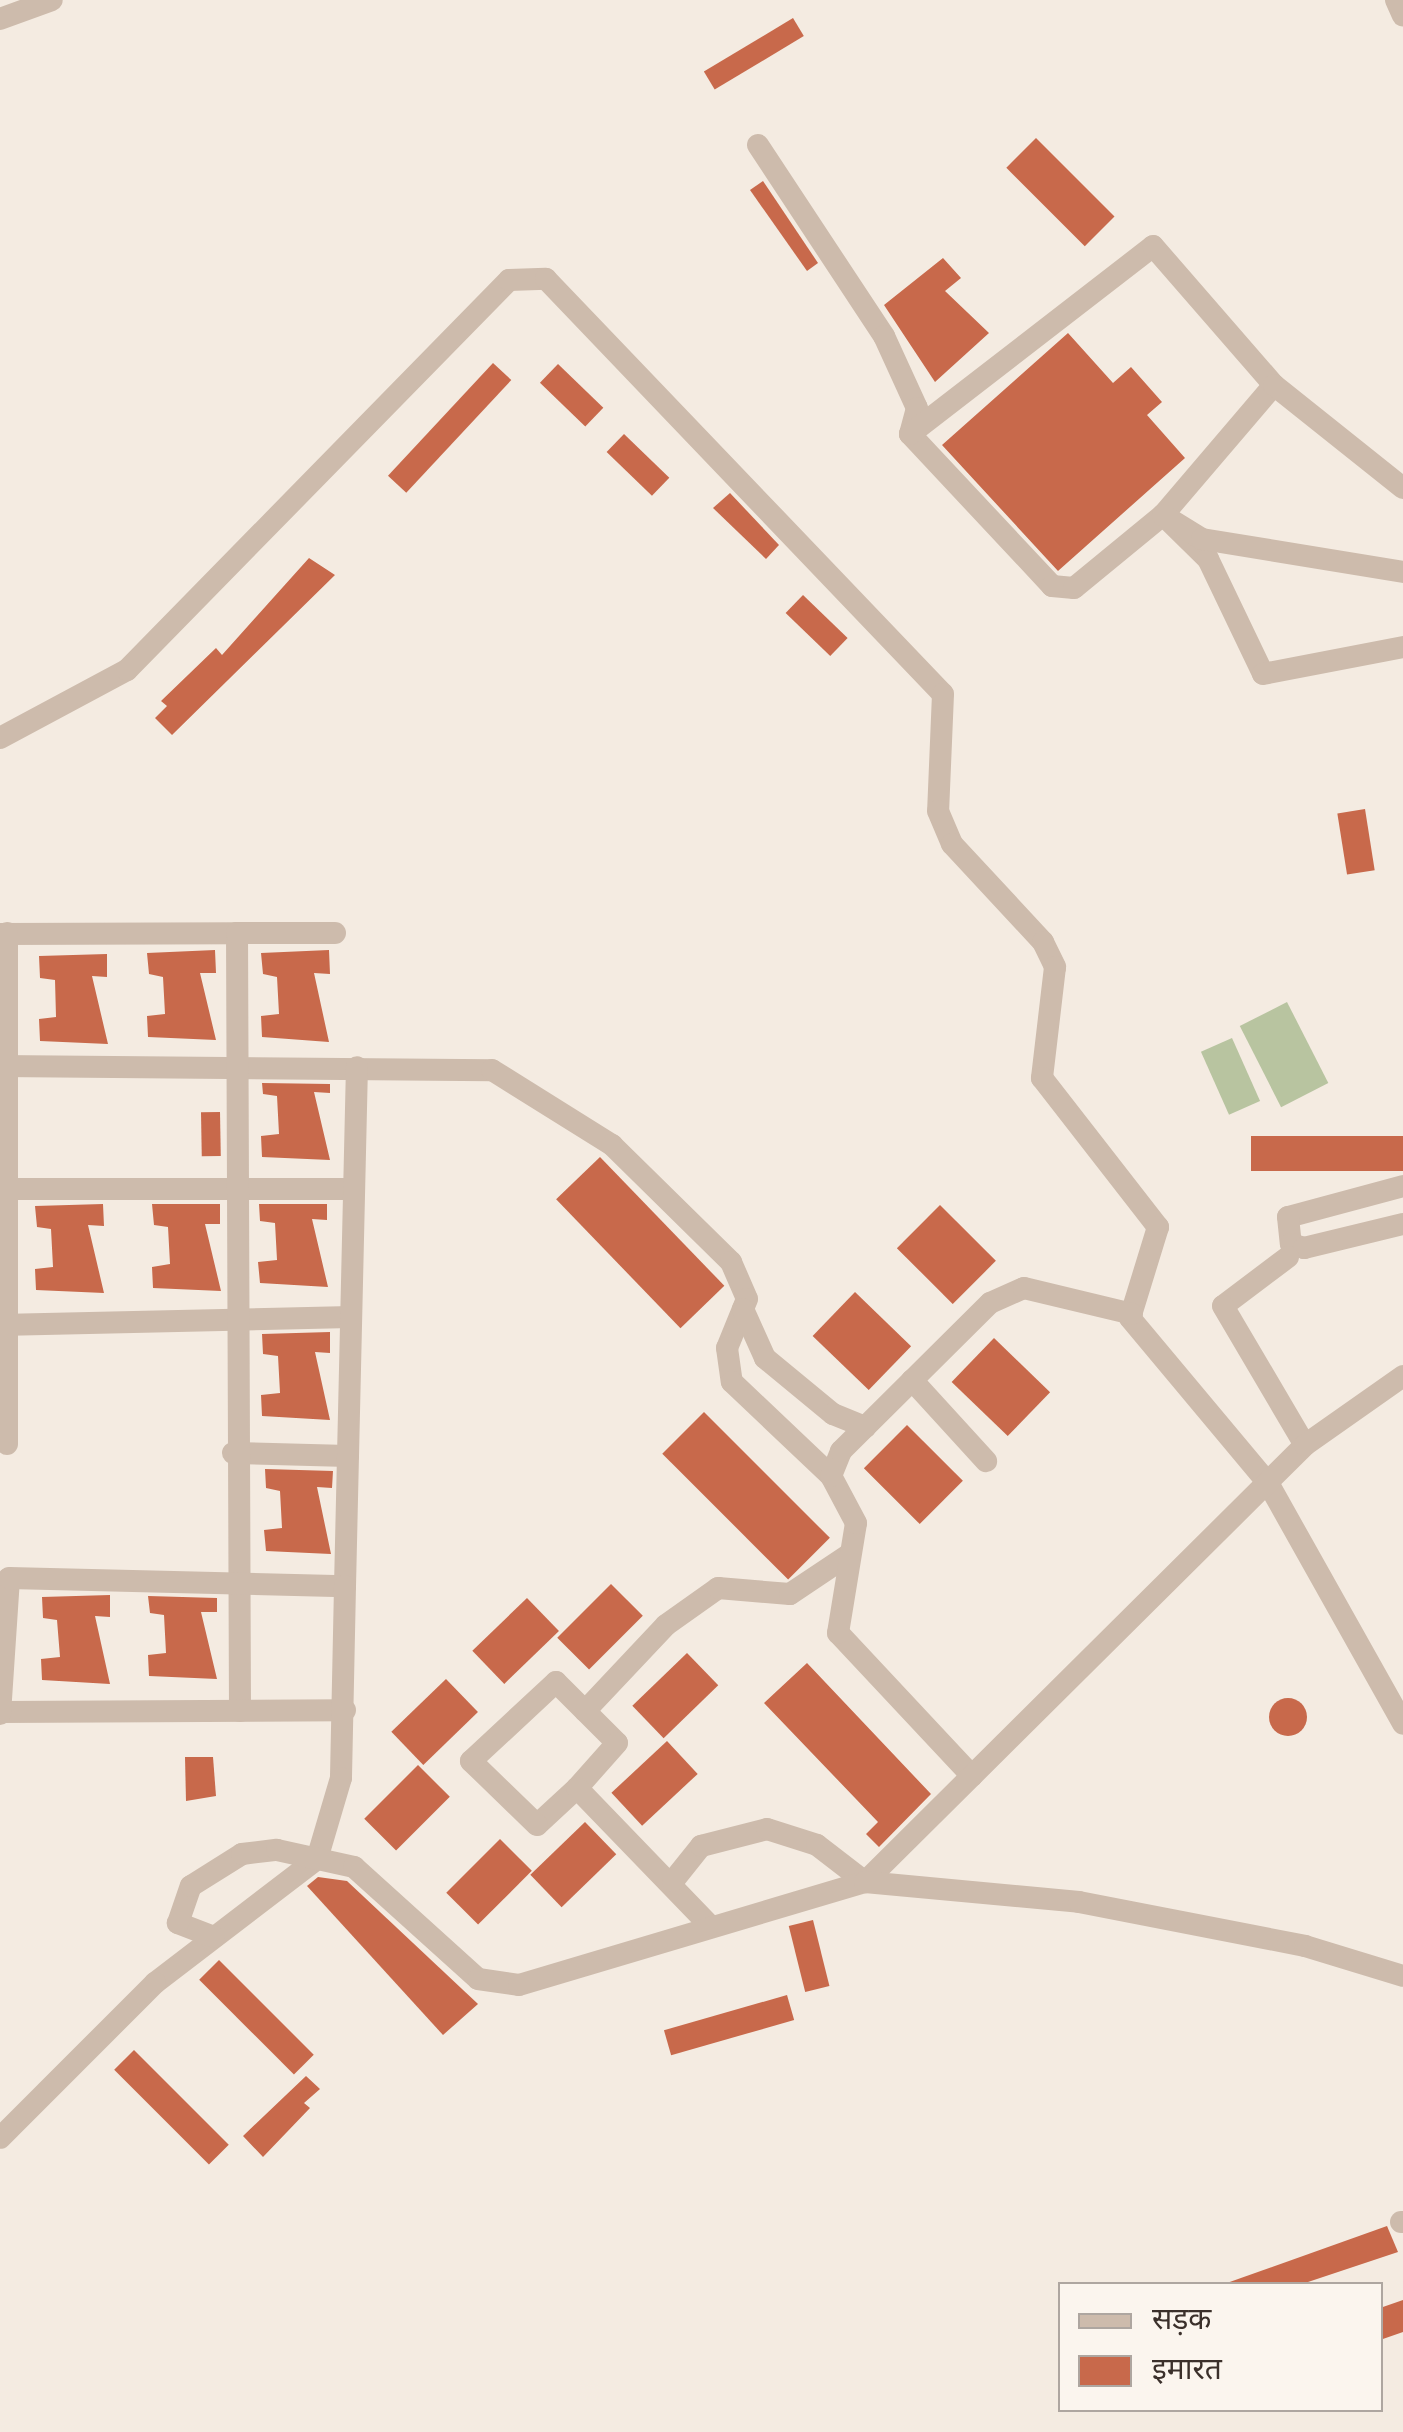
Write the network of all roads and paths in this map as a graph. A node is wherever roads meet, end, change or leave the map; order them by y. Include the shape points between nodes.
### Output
1 (52, 0) edge
2 (1396, 0) edge
3 (1403, 16) edge
4 (0, 19) edge
5 (758, 145) dead end
6 (1274, 385) junction
7 (910, 434) junction
8 (1403, 488) edge
9 (1163, 515) junction
10 (1403, 572) edge
11 (1403, 647) edge
12 (0, 738) edge
13 (4, 933) edge
14 (236, 933) junction
15 (335, 933) dead end
16 (4, 1066) edge
17 (357, 1066) junction
18 (236, 1067) junction
19 (1403, 1186) edge
20 (4, 1189) edge
21 (354, 1189) junction
22 (234, 1190) junction
23 (1403, 1224) edge
24 (1288, 1257) dead end
25 (743, 1309) junction
26 (1132, 1314) junction
27 (351, 1317) junction
28 (234, 1323) junction
29 (2, 1326) edge
30 (1403, 1376) edge
31 (912, 1380) junction
32 (866, 1427) junction
33 (6, 1444) dead end
34 (1305, 1446) junction
35 (234, 1453) junction
36 (348, 1456) junction
37 (986, 1461) dead end
38 (831, 1476) junction
39 (1268, 1483) junction
40 (847, 1556) junction
41 (234, 1578) junction
42 (344, 1586) junction
43 (345, 1710) junction
44 (240, 1711) junction
45 (585, 1711) junction
46 (0, 1712) edge
47 (1403, 1724) edge
48 (972, 1776) junction
49 (577, 1788) junction
50 (317, 1860) junction
51 (673, 1881) junction
52 (865, 1882) junction
53 (178, 1923) junction
54 (711, 1927) junction
55 (214, 1937) junction
56 (190, 1955) junction
57 (1403, 1976) edge
58 (0, 2138) edge

1 - 4 street
2 - 3 street
5 - 7 street via 884,336 917,408
6 - 7 street via 1153,246
6 - 8 street
6 - 9 street
7 - 9 street via 1052,586 1074,588
9 - 10 street via 1202,538
9 - 11 street via 1208,559 1263,674
12 - 26 street via 127,670 509,280 546,279 943,694 938,811 952,844 1044,942 1055,966 1042,1078 1158,1227
13 - 14 street
13 - 16 street
14 - 15 street
14 - 18 street
16 - 18 street
16 - 20 street
17 - 18 street
17 - 21 street
17 - 25 street via 492,1070 545,1097 612,1145 731,1262 743,1280
18 - 22 street
19 - 23 street via 1288,1217 1291,1244 1304,1248
20 - 22 street
20 - 29 street
21 - 22 street
21 - 27 street
22 - 28 street
24 - 34 street via 1223,1306
25 - 32 street via 765,1358 833,1414
25 - 38 street via 727,1348 732,1382
26 - 31 street via 1024,1288 990,1303
26 - 39 street
27 - 28 street
27 - 36 street
28 - 29 street
28 - 35 street
29 - 33 street
30 - 34 street
31 - 32 street
31 - 37 street
32 - 38 street
34 - 39 street
35 - 36 street
35 - 41 street
36 - 42 street
38 - 40 street via 856,1523
39 - 47 street
39 - 48 street
40 - 45 street via 790,1594 718,1588 666,1625
40 - 48 street via 838,1633
41 - 42 street
41 - 44 street
41 - 46 street via 10,1578
42 - 43 street
43 - 44 street
43 - 50 street via 341,1778
44 - 46 street
45 - 49 street via 617,1743
45 - 49 street via 556,1682 471,1761 536,1825
48 - 52 street
49 - 51 street
50 - 53 street via 278,1850 242,1854 191,1886
50 - 54 street via 354,1867 478,1980 519,1985
50 - 55 street
51 - 52 street via 701,1846 767,1829 817,1845
51 - 54 street
52 - 54 street
52 - 57 street via 1079,1902 1306,1946
53 - 55 street
53 - 56 street
55 - 56 street
56 - 58 street

